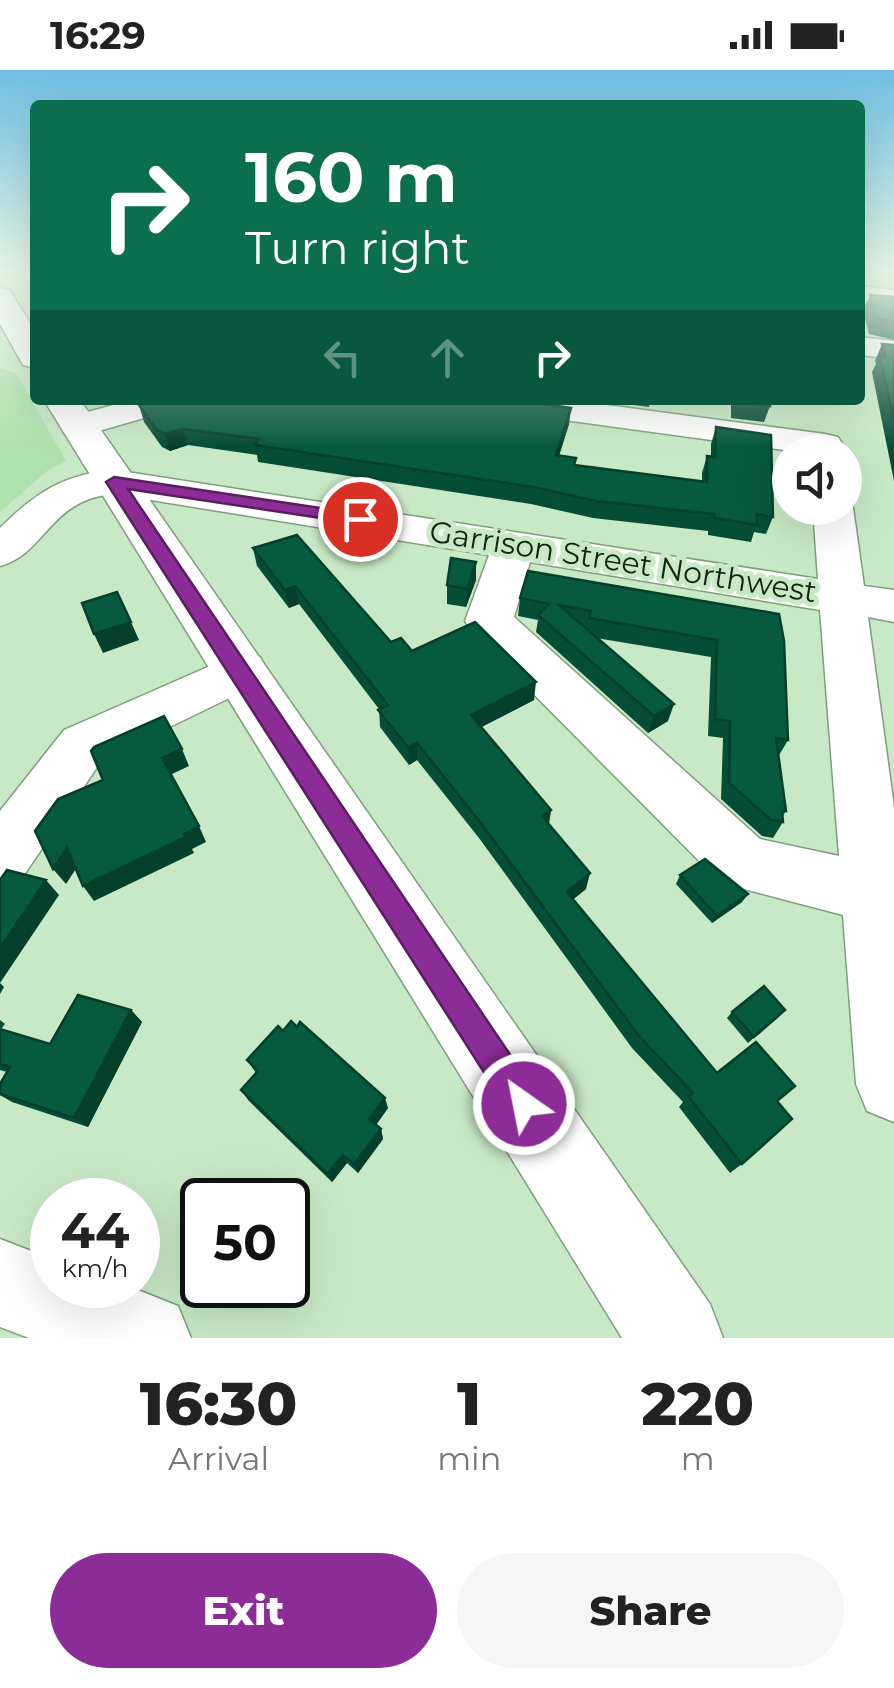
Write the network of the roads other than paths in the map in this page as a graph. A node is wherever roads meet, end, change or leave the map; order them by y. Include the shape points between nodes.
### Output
1 (865, 347) edge
2 (894, 350) edge
3 (132, 405) edge
4 (536, 405) edge
5 (70, 413) edge
6 (807, 435) edge
7 (114, 482) junction
8 (840, 525) edge
9 (514, 544) junction
10 (0, 552) edge
11 (869, 602) edge
12 (242, 670) junction
13 (875, 719) edge
14 (0, 859) edge
15 (884, 895) edge
16 (894, 1084) edge
17 (0, 1283) edge
18 (146, 1338) edge
19 (676, 1338) edge

1 - 2 street
3 - 5 street
4 - 6 street
5 - 7 main road
7 - 9 street, Garrison Street Northwest
7 - 10 street, Garrison Street Northwest via 84,482 63,492
7 - 12 main road
8 - 11 street
9 - 11 street, Garrison Street Northwest
9 - 15 street via 489,621 743,863
11 - 13 street
12 - 14 street via 83,744
12 - 19 main road
13 - 15 street
15 - 16 street
17 - 18 street

